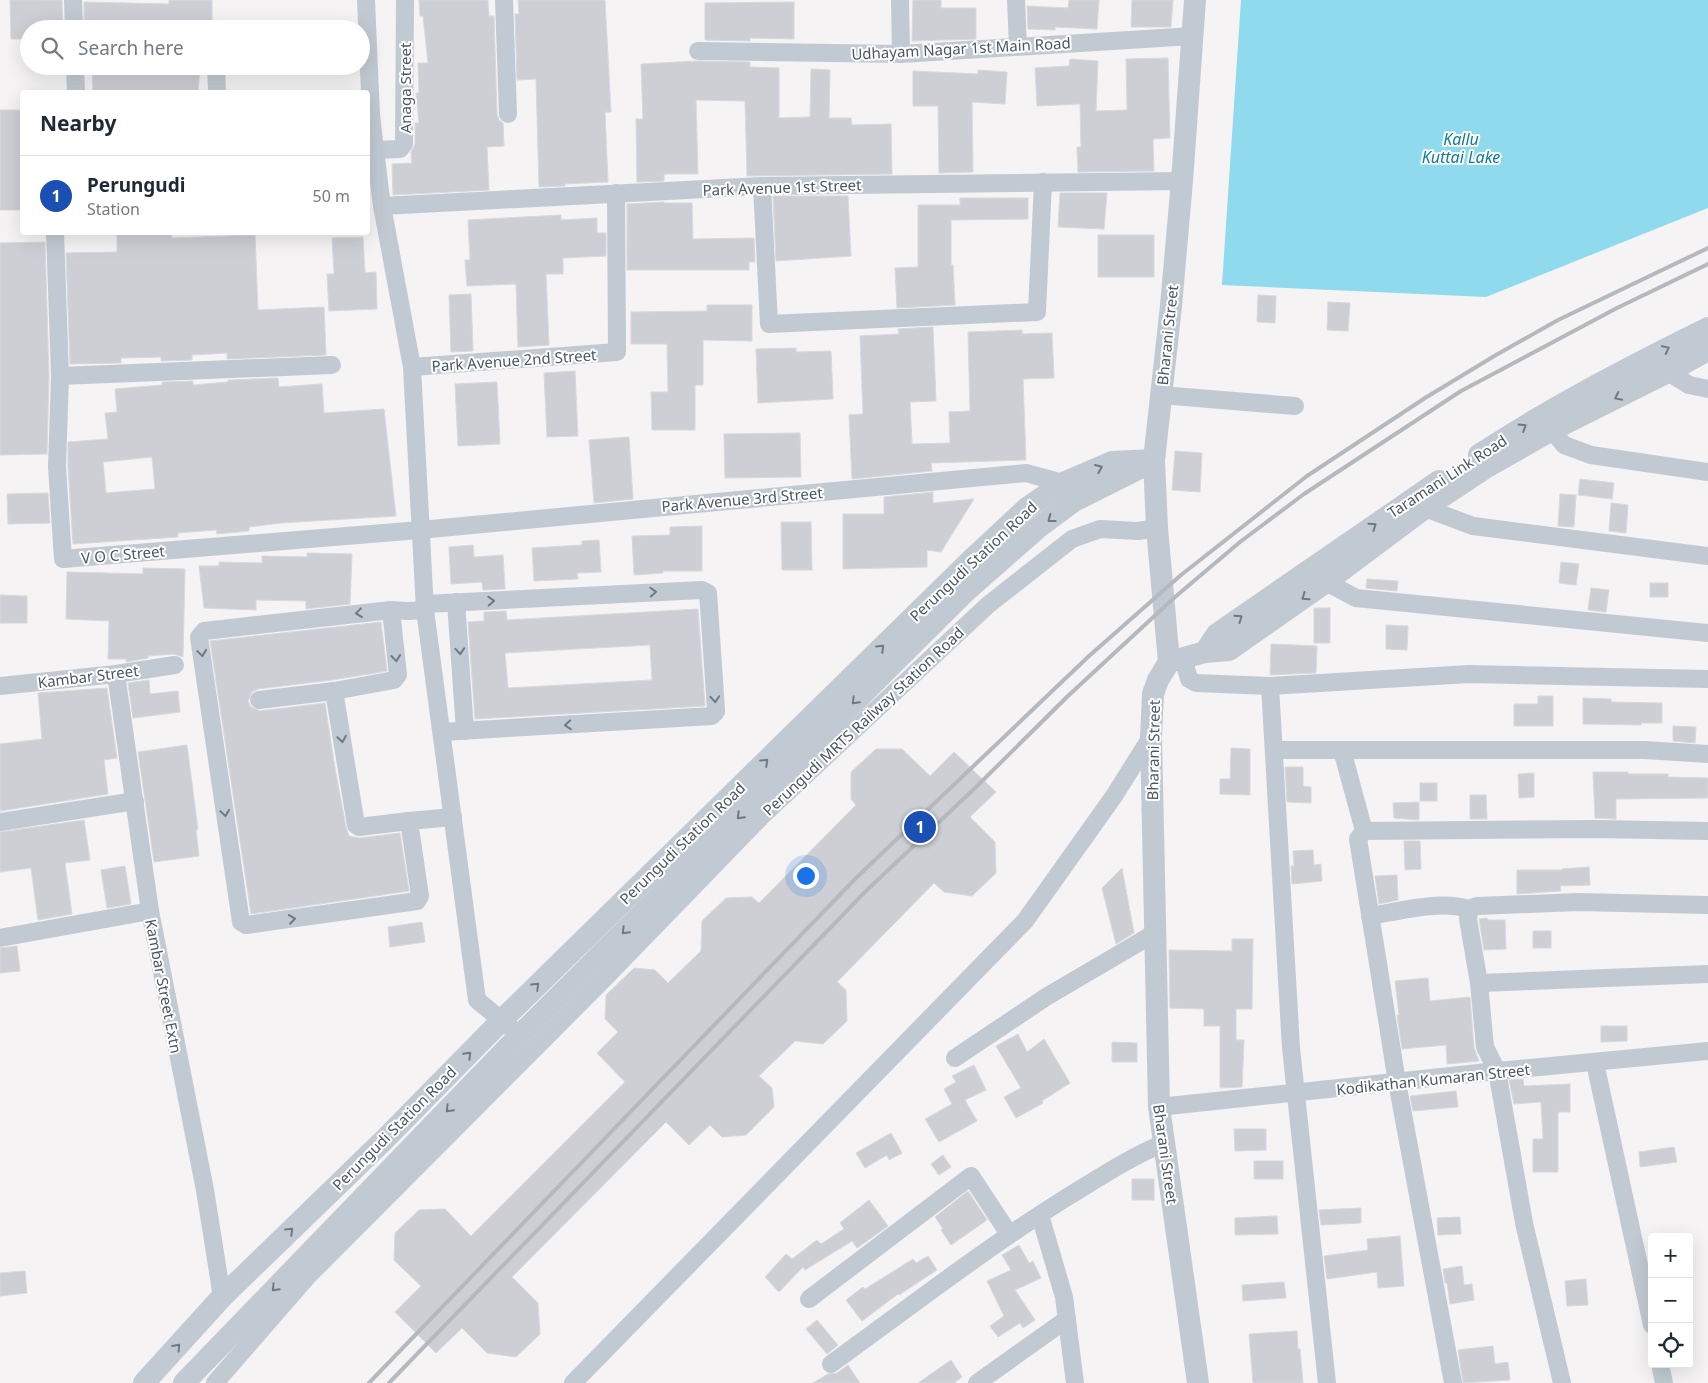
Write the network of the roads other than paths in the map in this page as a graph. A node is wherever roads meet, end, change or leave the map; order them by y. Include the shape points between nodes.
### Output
1 (73, 0) edge
2 (366, 0) edge
3 (405, 0) edge
4 (504, 0) edge
5 (900, 0) edge
6 (1016, 0) edge
7 (1194, 0) edge
8 (74, 20) edge
9 (367, 20) edge
10 (1193, 36) junction
11 (1018, 46) junction
12 (698, 51) dead end
13 (901, 54) junction
14 (75, 75) edge
15 (216, 75) edge
16 (368, 75) edge
17 (76, 90) edge
18 (217, 90) edge
19 (368, 90) edge
20 (508, 114) dead end
21 (370, 122) edge
22 (374, 150) junction
23 (1182, 181) junction
24 (1043, 182) junction
25 (762, 186) junction
26 (616, 193) junction
27 (382, 206) junction
28 (55, 235) edge
29 (1708, 328) edge
30 (1708, 350) edge
31 (332, 365) dead end
32 (412, 367) junction
33 (1668, 372) junction
34 (60, 376) junction
35 (1708, 389) edge
36 (1161, 395) junction
37 (1295, 406) dead end
38 (1552, 430) junction
39 (1154, 460) junction
40 (1708, 472) edge
41 (1063, 483) junction
42 (1425, 508) junction
43 (1157, 528) junction
44 (420, 530) junction
45 (1708, 556) edge
46 (1326, 582) junction
47 (456, 602) junction
48 (425, 607) junction
49 (391, 610) junction
50 (1708, 633) edge
51 (1205, 652) junction
52 (1176, 660) junction
53 (175, 665) dead end
54 (116, 674) junction
55 (1708, 679) edge
56 (0, 686) edge
57 (1270, 686) junction
58 (334, 691) junction
59 (259, 700) dead end
60 (465, 731) junction
61 (442, 732) junction
62 (1151, 737) junction
63 (1274, 750) junction
64 (1342, 750) junction
65 (1708, 754) edge
66 (135, 801) junction
67 (452, 817) junction
68 (409, 821) junction
69 (0, 822) edge
70 (1708, 831) edge
71 (1364, 832) junction
72 (1708, 905) edge
73 (1469, 910) junction
74 (150, 911) junction
75 (1370, 916) junction
76 (1155, 933) junction
77 (0, 938) edge
78 (598, 971) junction
79 (1708, 974) edge
80 (1479, 983) junction
81 (502, 1020) junction
82 (520, 1036) junction
83 (1708, 1052) edge
84 (956, 1058) dead end
85 (1595, 1063) junction
86 (1497, 1071) junction
87 (1398, 1082) junction
88 (1297, 1093) junction
89 (1159, 1107) junction
90 (1164, 1144) junction
91 (1040, 1215) junction
92 (1009, 1234) junction
93 (222, 1297) junction
94 (809, 1299) dead end
95 (1067, 1319) junction
96 (1652, 1323) edge
97 (831, 1364) dead end
98 (1661, 1368) edge
99 (144, 1383) edge
100 (184, 1383) edge
101 (215, 1383) edge
102 (573, 1383) edge
103 (977, 1383) edge
104 (1075, 1383) edge
105 (1198, 1383) edge
106 (1327, 1383) edge
107 (1453, 1383) edge
108 (1562, 1383) edge
109 (1664, 1383) edge

1 - 8 street
2 - 9 street
3 - 22 street, Anaga Street via 404,144 400,149
4 - 20 street
5 - 13 street
6 - 11 street
7 - 10 street, Bharani Street
10 - 11 street, Udhayam Nagar 1st Main Road
10 - 23 street, Bharani Street
11 - 13 street, Udhayam Nagar 1st Main Road
12 - 13 street, Udhayam Nagar 1st Main Road
14 - 17 street
15 - 18 street
16 - 19 street
21 - 22 street
22 - 27 street
23 - 24 street, Park Avenue 1st Street
23 - 36 street, Bharani Street
24 - 25 street, Park Avenue 1st Street
24 - 25 street via 1037,312 769,324
25 - 26 street, Park Avenue 1st Street
26 - 27 street, Park Avenue 1st Street
26 - 32 street, Park Avenue 2nd Street via 617,352
27 - 32 street
28 - 34 street, V O C Street
51 -> 29 street, Taramani Link Road via 1217,634 1517,430 1624,370
30 - 33 street, Taramani Link Road
31 - 34 street
32 - 44 street
33 - 35 street via 1689,385
33 -> 38 street, Taramani Link Road
34 - 44 street, V O C Street via 57,467 63,559
36 - 37 street
36 - 39 street, Bharani Street
38 - 40 street via 1564,445 1591,456
38 - 42 street, Taramani Link Road via 1485,468
41 -> 39 street, Perungudi Station Road via 1112,462
39 - 43 street, Bharani Street
39 -> 78 street, Perungudi Station Road via 1074,501 965,592
41 - 44 street, Park Avenue 3rd Street via 1026,472
81 -> 41 street, Perungudi Station Road via 970,561 1027,508
42 - 45 street via 1473,526
42 - 46 street, Taramani Link Road
43 - 52 street, Bharani Street
43 - 78 street, Perungudi MRTS Railway Station Road via 1138,531 1100,529 1072,539 988,605
44 - 48 street
46 - 50 street via 1356,598
46 -> 51 street, Taramani Link Road via 1229,650
47 - 48 street
47 -> 60 street
47 -> 60 street via 702,590 708,594 716,709 712,716
48 - 49 street via 408,612
48 - 61 street
49 -> 58 street via 396,678
49 -> 68 street via 200,634 241,922 246,925 417,901 420,896
51 - 52 street, Taramani Link Road
52 - 57 street via 1196,683
52 - 62 street, Bharani Street via 1158,680 1153,694
53 - 54 street, Kambar Street
54 - 56 street, Kambar Street
54 - 66 street, Kambar Street Extn
55 - 57 street via 1470,674
57 - 63 street
58 - 59 street
58 -> 68 street via 356,825
60 - 61 street
61 - 67 street
62 - 76 street, Bharani Street
62 - 102 street via 1114,796 1025,921
63 - 64 street
63 - 88 street via 1291,1048
64 - 65 street via 1645,750
64 - 71 street
66 - 69 street
66 - 74 street, Kambar Street Extn
67 - 68 street
67 - 81 street via 477,1000
70 - 71 street
71 - 75 street via 1358,839
72 - 73 street via 1578,902 1477,906
73 - 75 street via 1443,906
73 - 80 street
74 - 77 street
74 - 93 street, Kambar Street Extn via 205,1190
75 - 87 street
76 - 84 street via 1046,997
76 - 89 street, Bharani Street
78 - 82 street, Perungudi Station Road
78 - 101 street, Perungudi MRTS Railway Station Road via 307,1277
79 - 80 street
80 - 86 street via 1485,1047
81 - 82 street
93 -> 81 street, Perungudi Station Road
82 -> 100 street, Perungudi Station Road
83 - 85 street, Kodikathan Kumaran Street
85 - 86 street, Kodikathan Kumaran Street
85 - 96 street
86 - 87 street, Kodikathan Kumaran Street
86 - 108 street via 1524,1223
87 - 88 street, Kodikathan Kumaran Street
87 - 107 street
88 - 89 street, Kodikathan Kumaran Street
88 - 106 street
89 - 90 street, Bharani Street
90 - 91 street via 1099,1178
90 - 105 street, Bharani Street
91 - 92 street
91 - 95 street via 1064,1297
92 - 94 street via 971,1176
92 - 97 street
99 -> 93 street, Perungudi Station Road
95 - 103 street
95 - 104 street
98 - 109 street

